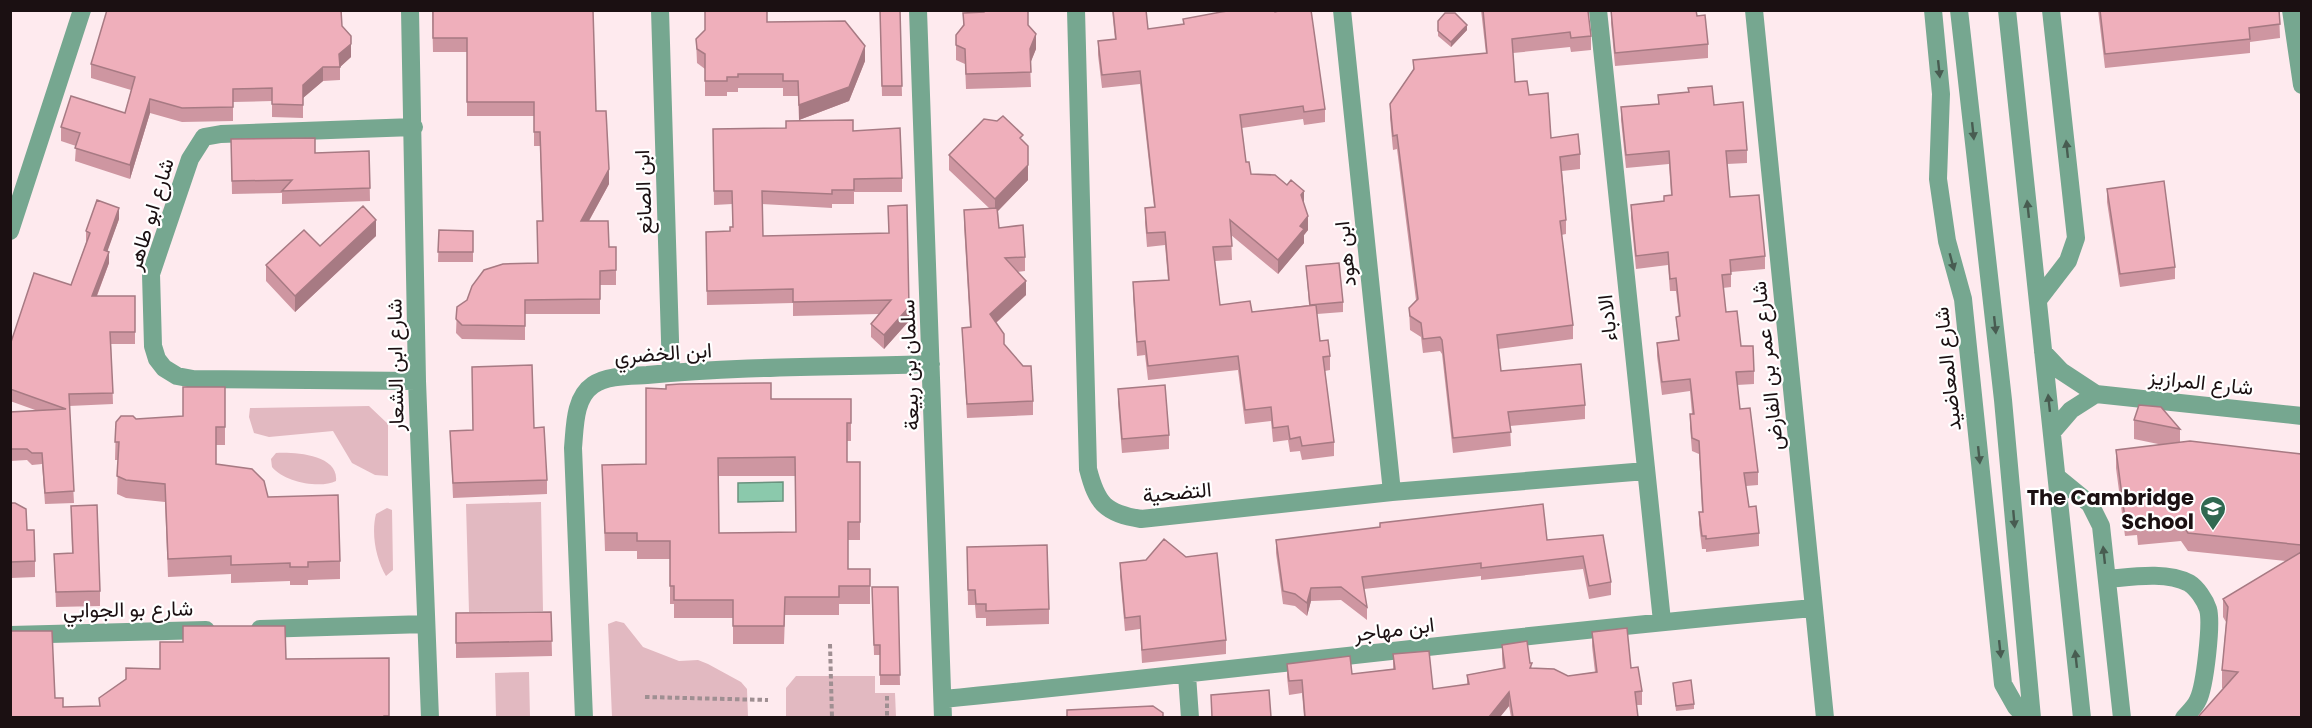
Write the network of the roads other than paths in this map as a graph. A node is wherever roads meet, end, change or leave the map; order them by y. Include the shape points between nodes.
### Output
1 (82, 10) edge
2 (410, 10) edge
3 (660, 10) edge
4 (918, 10) edge
5 (1076, 10) edge
6 (1342, 10) edge
7 (1598, 10) edge
8 (1754, 10) edge
9 (1933, 10) edge
10 (1959, 10) edge
11 (2007, 10) edge
12 (2051, 10) edge
13 (2291, 10) edge
14 (2301, 85) edge
15 (414, 127) junction
16 (10, 231) edge
17 (2038, 300) junction
18 (2043, 352) junction
19 (931, 364) junction
20 (671, 373) junction
21 (417, 381) junction
22 (2096, 394) junction
23 (2301, 416) edge
24 (2052, 432) junction
25 (1646, 471) junction
26 (2057, 477) junction
27 (1392, 492) junction
28 (2107, 579) junction
29 (1814, 608) junction
30 (1662, 621) junction
31 (426, 624) junction
32 (10, 635) edge
33 (1187, 675) junction
34 (943, 708) edge
35 (430, 717) edge
36 (584, 717) edge
37 (1190, 717) edge
38 (1825, 717) edge
39 (2026, 717) edge
40 (2032, 717) edge
41 (2082, 717) edge
42 (2122, 717) edge
43 (2184, 717) edge

1 - 16 street
2 - 15 street, شارع ابن الشعار
3 - 20 street, ابن الصانع
4 - 19 street, سلمان بن ربيعة
5 - 27 street, التضحية via 1088,469 1102,503 1116,515 1141,519
6 - 27 street, ابن هود
7 - 25 street, الادباء
8 - 29 street, شارع عمر بن الفارض
9 -> 39 street, شارع المعاضيد via 1941,94 1938,179 1947,241 1963,299 2003,684
10 -> 40 street via 2003,400
17 -> 11 street
17 -> 12 street via 2068,261 2076,238
13 - 14 street
15 - 21 street, شارع ابن الشعار
15 - 21 street, شارع ابو طاهر via 204,137 190,159 151,274 153,346 164,368 177,376
17 - 18 street
18 - 22 street, شارع المرازيز via 2061,371
24 -> 18 street
19 - 20 street, ابن الخضري
19 - 34 street, سلمان بن ربيعة
20 - 36 street, ابن الخضري via 600,381 584,394 577,415 573,448
21 - 31 street, شارع ابن الشعار
22 - 23 street, شارع المرازيز
22 - 24 street via 2071,410
24 - 26 street
25 - 27 street, التضحية
25 - 30 street, الادباء
28 -> 26 street via 2101,526 2090,504
41 -> 26 street
28 - 42 street
28 - 43 street via 2179,579 2201,596 2210,624 2206,656 2199,698
29 - 30 street, ابن مهاجر
29 - 38 street, شارع عمر بن الفارض
30 - 33 street, ابن مهاجر
31 - 32 street, شارع بو الجوابي
31 - 35 street, شارع ابن الشعار
33 - 34 street, ابن مهاجر
33 - 37 street

